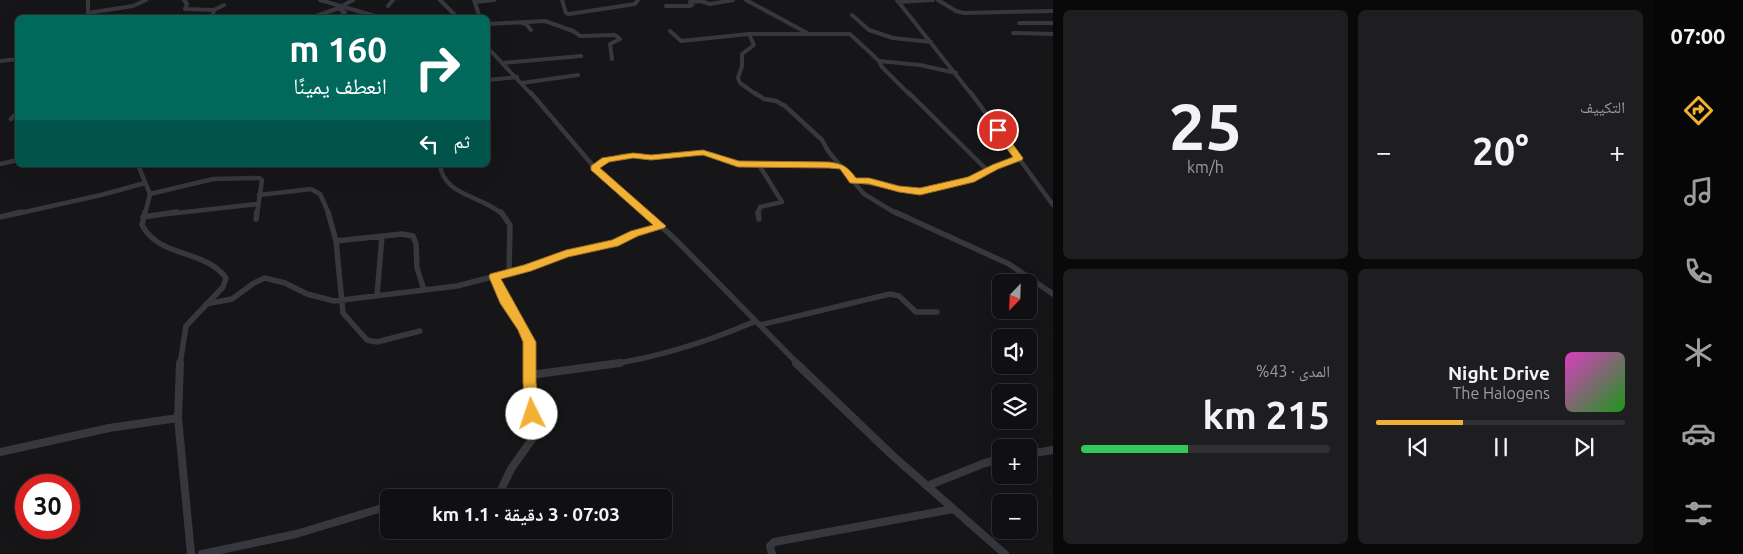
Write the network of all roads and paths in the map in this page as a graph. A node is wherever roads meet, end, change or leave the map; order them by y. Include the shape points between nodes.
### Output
1 (88, 0) edge
2 (146, 0) edge
3 (184, 0) edge
4 (320, 0) edge
5 (353, 0) edge
6 (393, 0) edge
7 (440, 0) edge
8 (494, 0) edge
9 (562, 0) edge
10 (638, 0) edge
11 (733, 0) edge
12 (746, 0) edge
13 (933, 0) edge
14 (939, 0) edge
15 (474, 1) edge
16 (898, 1) edge
17 (224, 5) dead end
18 (388, 6) dead end
19 (666, 6) dead end
20 (338, 8) junction
21 (214, 10) junction
22 (1053, 11) edge
23 (88, 15) edge
24 (92, 15) edge
25 (214, 15) edge
26 (318, 15) edge
27 (342, 15) edge
28 (372, 15) edge
29 (455, 15) edge
30 (479, 15) edge
31 (852, 15) dead end
32 (1019, 23) dead end
33 (1053, 23) edge
34 (490, 25) edge
35 (490, 25) edge
36 (531, 30) dead end
37 (670, 31) dead end
38 (1013, 33) dead end
39 (749, 34) junction
40 (809, 34) junction
41 (1053, 34) edge
42 (930, 42) junction
43 (491, 54) edge
44 (581, 56) dead end
45 (15, 58) edge
46 (612, 59) dead end
47 (0, 61) edge
48 (879, 61) junction
49 (503, 63) junction
50 (956, 74) junction
51 (578, 76) dead end
52 (518, 77) junction
53 (490, 80) edge
54 (522, 83) junction
55 (15, 115) edge
56 (11, 119) dead end
57 (1019, 158) junction
58 (15, 161) edge
59 (0, 164) edge
60 (759, 165) junction
61 (139, 167) edge
62 (440, 167) edge
63 (843, 167) junction
64 (595, 168) junction
65 (988, 171) junction
66 (853, 181) junction
67 (145, 183) junction
68 (150, 194) junction
69 (259, 195) junction
70 (257, 204) junction
71 (1053, 205) edge
72 (0, 216) edge
73 (143, 217) junction
74 (256, 218) dead end
75 (759, 219) dead end
76 (661, 226) junction
77 (382, 236) junction
78 (336, 241) junction
79 (509, 273) junction
80 (494, 277) junction
81 (424, 290) junction
82 (1053, 294) edge
83 (377, 296) junction
84 (342, 302) junction
85 (206, 304) junction
86 (937, 312) dead end
87 (758, 323) junction
88 (420, 331) dead end
89 (530, 375) junction
90 (178, 418) junction
91 (1053, 450) edge
92 (0, 452) edge
93 (1037, 453) edge
94 (992, 461) edge
95 (927, 486) junction
96 (501, 489) edge
97 (380, 509) edge
98 (953, 509) junction
99 (191, 554) edge
100 (202, 554) edge
101 (772, 554) edge
102 (1005, 554) edge

1 - 23 street
2 - 24 street
3 - 21 street via 187,4 184,10
4 - 28 street
5 - 20 street, bridge
6 - 18 street
7 - 29 street
8 - 15 street
9 - 10 street via 566,13 570,14 635,4
11 - 19 street
12 - 40 street
13 - 16 street
14 - 22 street via 956,12 964,13
15 - 30 street
16 - 42 street
17 - 21 street
20 - 26 street
20 - 27 street via 345,12
21 - 25 street
31 - 42 street via 869,30 893,38
32 - 33 street
34 - 36 street via 524,24
35 - 46 street via 545,21 580,36 615,35 620,39 610,44
37 - 39 street via 686,42
38 - 41 street
39 - 40 street
39 - 63 street via 754,45 742,54 740,83 764,99 785,106 822,140
40 - 48 street via 850,34
42 - 50 street
43 - 49 street
44 - 49 street
45 - 47 street
48 - 50 street via 920,65
48 - 65 street
49 - 52 street
50 - 57 street
51 - 54 street
52 - 53 street
52 - 54 street
54 - 64 street
55 - 56 street
57 - 65 street
57 - 71 street
58 - 59 street
60 - 63 street
60 - 64 street via 732,163 703,152 651,158 638,155 613,158
60 - 75 street via 782,202 760,207
61 - 67 street
62 - 79 street via 442,176 449,184 476,201 497,209 510,225
63 - 66 street
64 - 76 street
65 - 66 street via 971,180 920,192 869,181
66 - 82 street via 864,194 896,214 1010,264
67 - 68 street
67 - 72 street
68 - 69 street via 230,178 261,179
68 - 73 street
69 - 70 street
69 - 78 street via 315,190 331,218
70 - 73 street
70 - 74 street
73 - 85 street via 142,228 151,240 198,258 224,273 225,283
76 - 79 street
76 - 87 street
77 - 78 street
77 - 81 street via 409,234 415,238 417,268
77 - 83 street
78 - 84 street
79 - 80 street
80 - 81 street
80 - 89 street via 528,337
81 - 83 street
83 - 84 street
84 - 85 street via 321,299 285,282 265,278 254,282 232,299
84 - 88 street via 345,316 370,342
85 - 90 street via 183,334
86 - 87 street via 916,312 899,296 890,294
87 - 89 street via 641,360
87 - 95 street via 836,402
89 - 96 street via 532,438
90 - 92 street via 109,428
90 - 99 street
91 - 93 street
94 - 95 street
95 - 98 street
97 - 100 street via 296,534
98 - 101 street via 774,542 770,546
98 - 102 street

